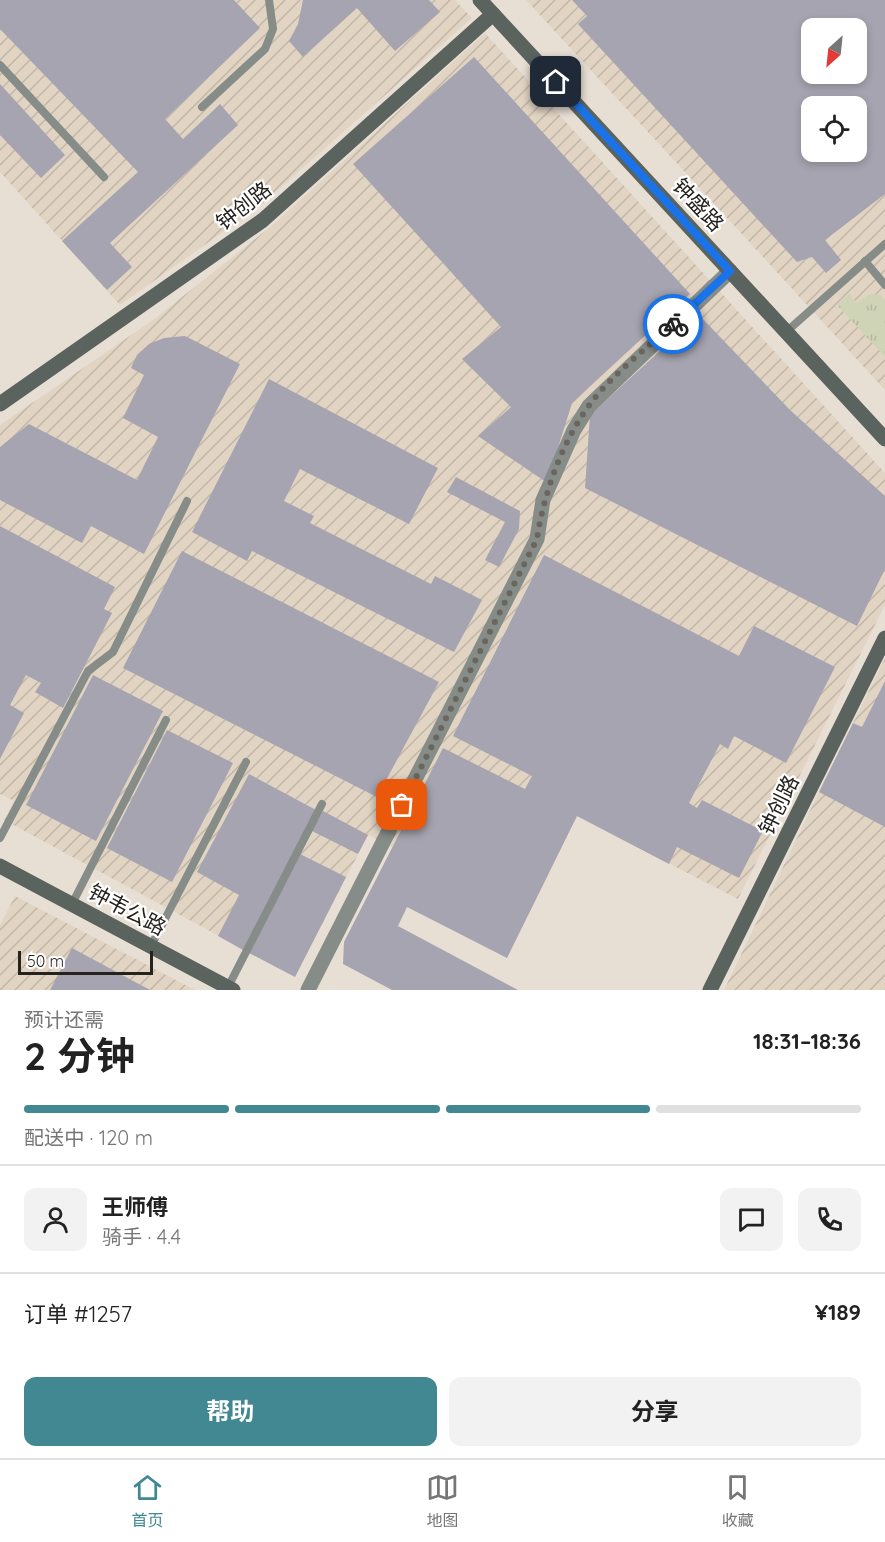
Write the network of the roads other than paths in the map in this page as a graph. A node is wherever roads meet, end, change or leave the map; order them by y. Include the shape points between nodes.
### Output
1 (269, 0) edge
2 (480, 0) edge
3 (493, 14) junction
4 (0, 65) edge
5 (202, 107) dead end
6 (104, 177) dead end
7 (885, 244) edge
8 (865, 261) junction
9 (730, 271) junction
10 (885, 285) edge
11 (786, 332) junction
12 (0, 404) edge
13 (885, 439) edge
14 (187, 501) dead end
15 (885, 638) edge
16 (166, 720) dead end
17 (246, 762) dead end
18 (322, 804) dead end
19 (0, 838) edge
20 (0, 866) edge
21 (72, 904) junction
22 (151, 946) junction
23 (231, 989) edge
24 (308, 990) edge
25 (710, 990) edge

1 - 5 lane via 273,28 265,49
2 - 3 street, 钟盛路
3 - 9 street, 钟盛路
3 - 12 street, 钟创路 via 263,220
4 - 6 lane
7 - 8 lane
8 - 10 lane
8 - 11 lane
9 - 11 street, 钟盛路
9 - 24 street via 588,406 543,500 537,539
11 - 13 street, 钟盛路
14 - 19 lane via 112,652 88,671
15 - 25 street, 钟创路
16 - 21 lane
17 - 22 lane
18 - 23 lane
20 - 21 street, 钟韦公路
21 - 22 street, 钟韦公路
22 - 23 street, 钟韦公路

